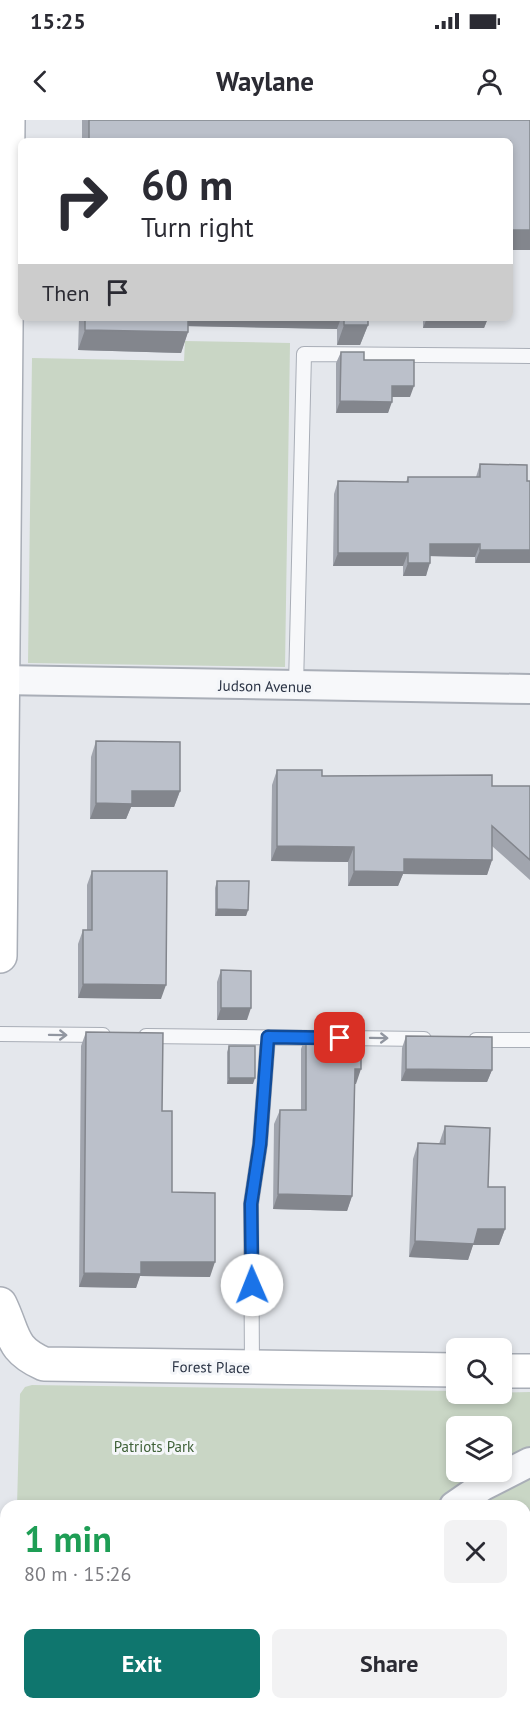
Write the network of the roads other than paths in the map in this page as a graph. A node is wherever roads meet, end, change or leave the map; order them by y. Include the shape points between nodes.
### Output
1 (8, 120) edge
2 (3, 349) edge
3 (530, 356) edge
4 (1, 680) edge
5 (296, 686) junction
6 (530, 689) edge
7 (0, 956) edge
8 (0, 1034) edge
9 (268, 1037) junction
10 (435, 1039) edge
11 (459, 1039) edge
12 (530, 1040) edge
13 (0, 1304) edge
14 (252, 1367) junction
15 (446, 1370) edge
16 (512, 1371) edge
17 (530, 1371) edge
18 (530, 1462) edge
19 (463, 1500) edge

1 - 2 street
2 - 4 street
3 - 5 lane via 304,354
4 - 5 street, Judson Avenue
4 - 7 street
5 - 6 street, Judson Avenue
8 -> 9 lane
9 -> 10 lane
9 - 14 lane via 251,1204
11 - 12 lane
13 - 14 street, Forest Place via 25,1356 44,1364
14 - 15 street, Forest Place
16 - 17 street
18 - 19 street

